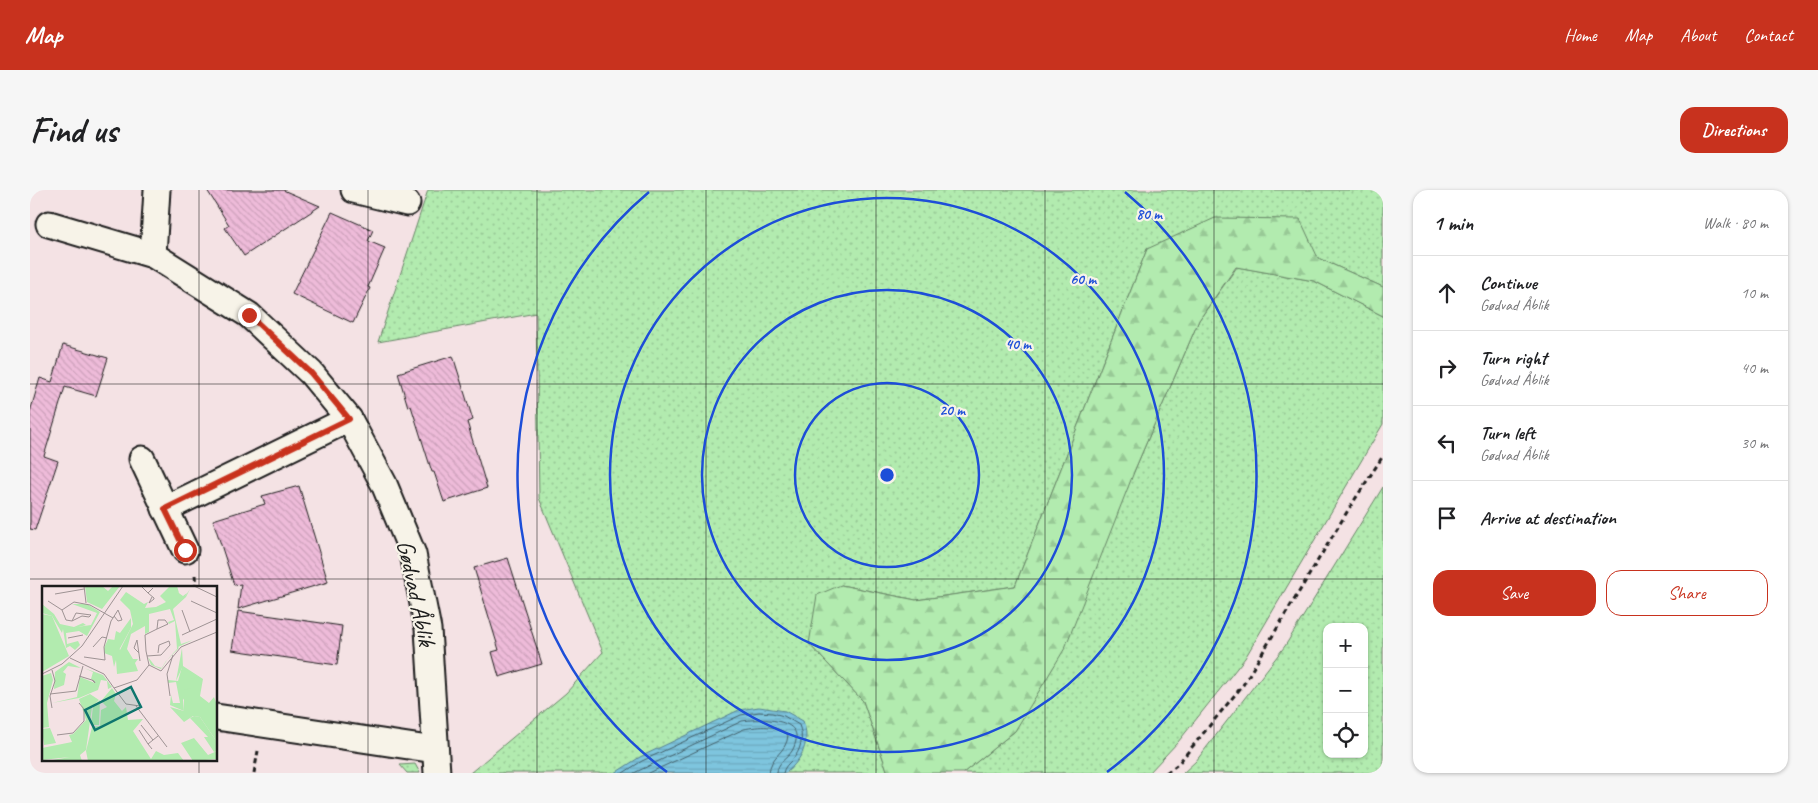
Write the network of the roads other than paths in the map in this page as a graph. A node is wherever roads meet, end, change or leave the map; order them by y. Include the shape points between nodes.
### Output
1 (157, 190) edge
2 (354, 190) edge
3 (407, 202) dead end
4 (49, 224) dead end
5 (153, 255) junction
6 (349, 419) junction
7 (142, 459) dead end
8 (165, 509) junction
9 (185, 550) dead end
10 (218, 717) edge
11 (436, 761) edge

1 - 5 street
2 - 3 street
4 - 5 street, Gødvad Åblik
5 - 6 street, Gødvad Åblik via 249,315 311,373
6 - 8 street
6 - 11 street, Gødvad Åblik via 384,484 413,554 428,629
7 - 8 street
8 - 9 street
10 - 11 street, Gødvad Åblik

